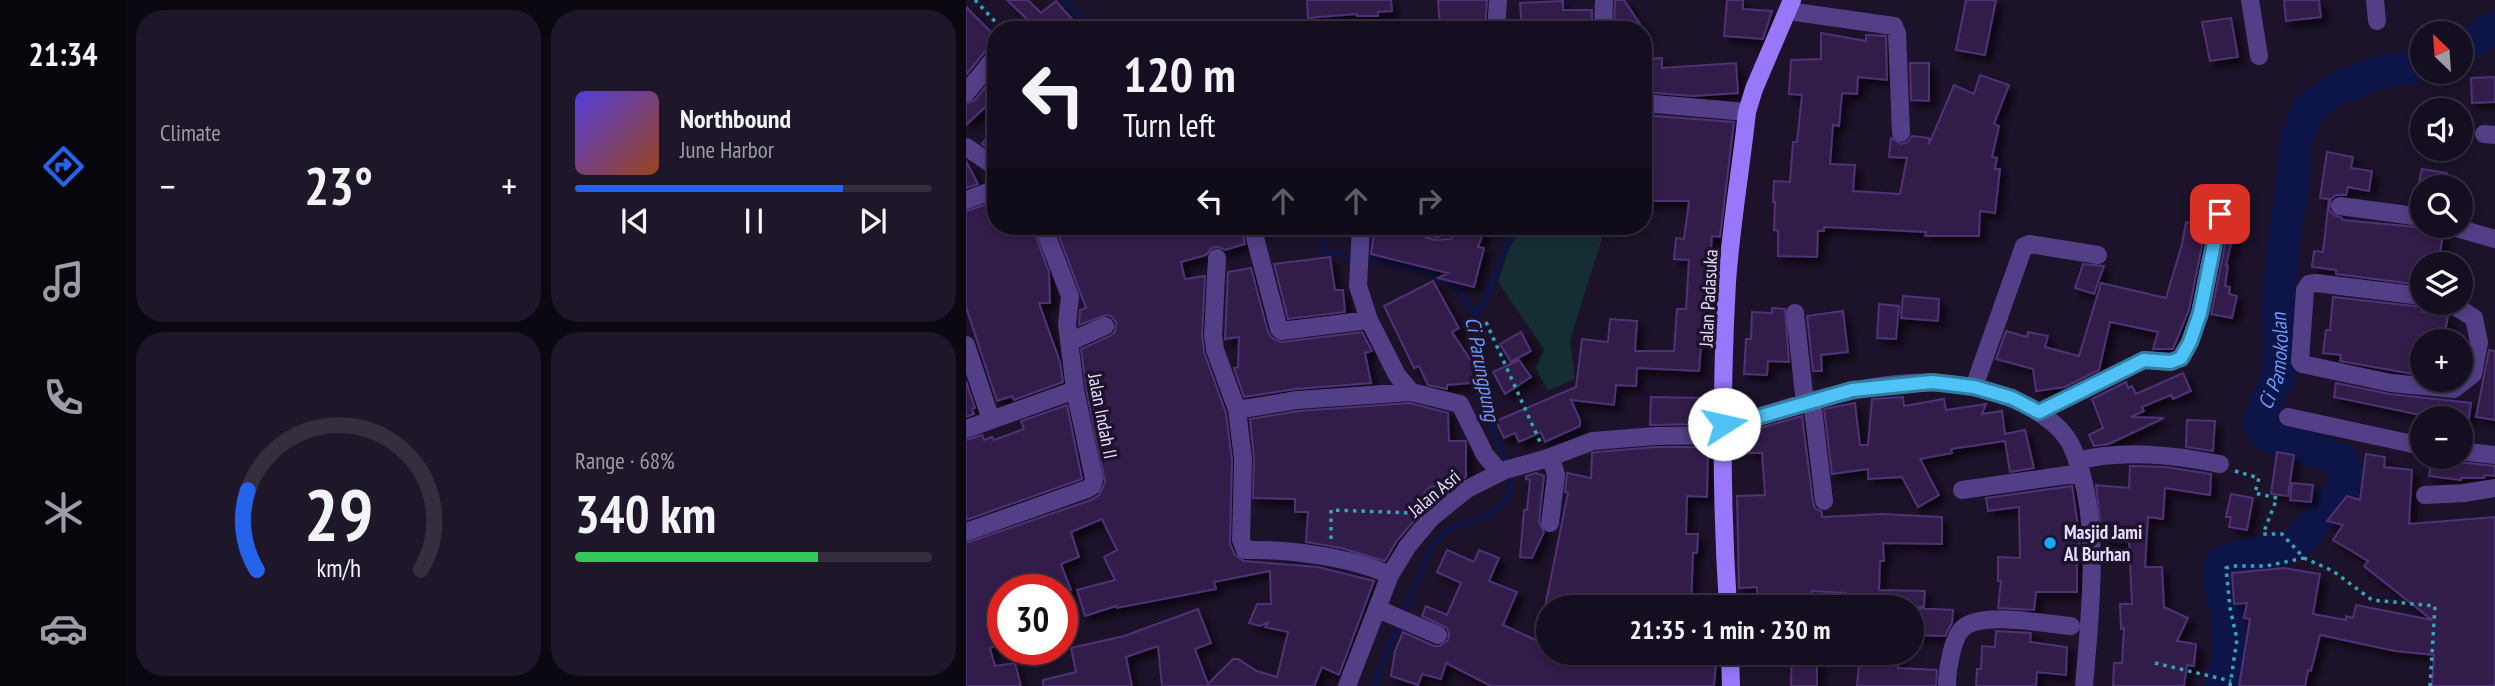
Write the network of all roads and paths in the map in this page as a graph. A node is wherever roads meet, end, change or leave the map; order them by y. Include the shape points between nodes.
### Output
1 (975, 0) edge
2 (1498, 0) edge
3 (1604, 0) edge
4 (2250, 0) edge
5 (2375, 0) edge
6 (1790, 5) edge
7 (995, 21) edge
8 (1497, 21) edge
9 (1603, 21) edge
10 (2377, 21) dead end
11 (2259, 56) dead end
12 (987, 66) edge
13 (968, 87) edge
14 (1652, 104) edge
15 (1747, 112) junction
16 (1901, 133) dead end
17 (966, 147) edge
18 (987, 161) edge
19 (987, 192) edge
20 (966, 200) edge
21 (2340, 206) dead end
22 (2220, 214) dead end
23 (2410, 215) edge
24 (2473, 233) edge
25 (1046, 235) edge
26 (1254, 235) edge
27 (1361, 235) edge
28 (2495, 239) edge
29 (2098, 255) dead end
30 (1217, 258) dead end
31 (2410, 295) edge
32 (1795, 313) dead end
33 (2469, 315) edge
34 (1368, 320) junction
35 (1486, 322) dead end
36 (1105, 326) dead end
37 (1069, 342) junction
38 (2487, 343) edge
39 (966, 345) edge
40 (1974, 387) junction
41 (1075, 390) junction
42 (1411, 392) junction
43 (1809, 402) junction
44 (1237, 410) junction
45 (2039, 412) junction
46 (2288, 417) dead end
47 (991, 420) junction
48 (966, 429) edge
49 (1723, 429) junction
50 (2410, 443) edge
51 (2473, 452) edge
52 (2495, 455) edge
53 (1548, 458) junction
54 (2220, 464) joint
55 (2079, 467) junction
56 (1509, 470) junction
57 (2495, 488) edge
58 (1962, 490) dead end
59 (2425, 495) dead end
60 (1824, 500) dead end
61 (1436, 514) junction
62 (1550, 523) dead end
63 (966, 532) edge
64 (2304, 558) junction
65 (1331, 559) junction
66 (1390, 575) junction
67 (1727, 595) edge
68 (1378, 609) junction
69 (2071, 626) dead end
70 (1438, 635) dead end
71 (2155, 663) dead end
72 (1730, 665) edge
73 (2230, 682) edge
74 (1347, 686) edge
75 (1731, 686) edge
76 (1947, 686) edge
77 (2084, 686) edge
78 (2430, 686) edge

1 - 7 path
2 - 8 street
3 - 9 street
4 - 11 street
5 - 10 street
6 - 15 street, Jalan Padasuka
6 - 16 street via 1894,26
12 - 13 street
14 - 15 street
15 - 49 street, Jalan Padasuka via 1727,279
17 - 18 street
19 - 20 street
21 - 23 street
22 - 45 street via 2200,313 2181,358 2144,360
24 - 28 street
25 - 37 street, Jalan Indah II via 1070,296
26 - 34 street via 1279,329
27 - 34 street via 1357,273
29 - 40 street via 2024,246
30 - 44 street via 1215,350
31 - 38 street via 2309,284 2300,361 2391,383 2449,390 2473,374
32 - 43 street
33 - 38 street
34 - 42 street via 1396,375
35 - 53 path
36 - 37 street
37 - 41 street, Jalan Indah II
39 - 47 street
40 - 43 street, Jalan Asri via 1932,382 1881,385
40 - 45 street, Jalan Asri
41 - 47 street
41 - 63 street, Jalan Indah II via 1092,486
42 - 44 street via 1297,400
42 - 56 street via 1460,404 1485,456
43 - 49 street, Jalan Asri
43 - 60 street
44 - 65 street via 1245,550
45 - 55 street, Jalan Asri via 2070,443
46 - 50 street
47 - 48 street
49 - 53 street, Jalan Asri via 1593,441
49 - 67 street, Jalan Padasuka
51 - 52 street
53 - 56 street, Jalan Asri
53 - 62 street via 1556,475
54 - 55 street via 2144,454 2092,457
54 - 64 path via 2259,478 2255,493 2277,498 2263,534 2283,534
55 - 58 street
55 - 77 street via 2088,509 2092,580
56 - 61 street, Jalan Asri via 1467,489
57 - 59 street
61 - 65 path via 1331,510
61 - 66 street, Jalan Asri
64 - 73 path via 2226,568 2238,639
64 - 78 path via 2333,571 2372,600 2435,606
65 - 66 street via 1354,561
66 - 68 street, Jalan Asri
68 - 70 street
68 - 74 street, Jalan Asri
69 - 76 street via 1993,620 1964,627 1948,668
71 - 73 path
72 - 75 street

